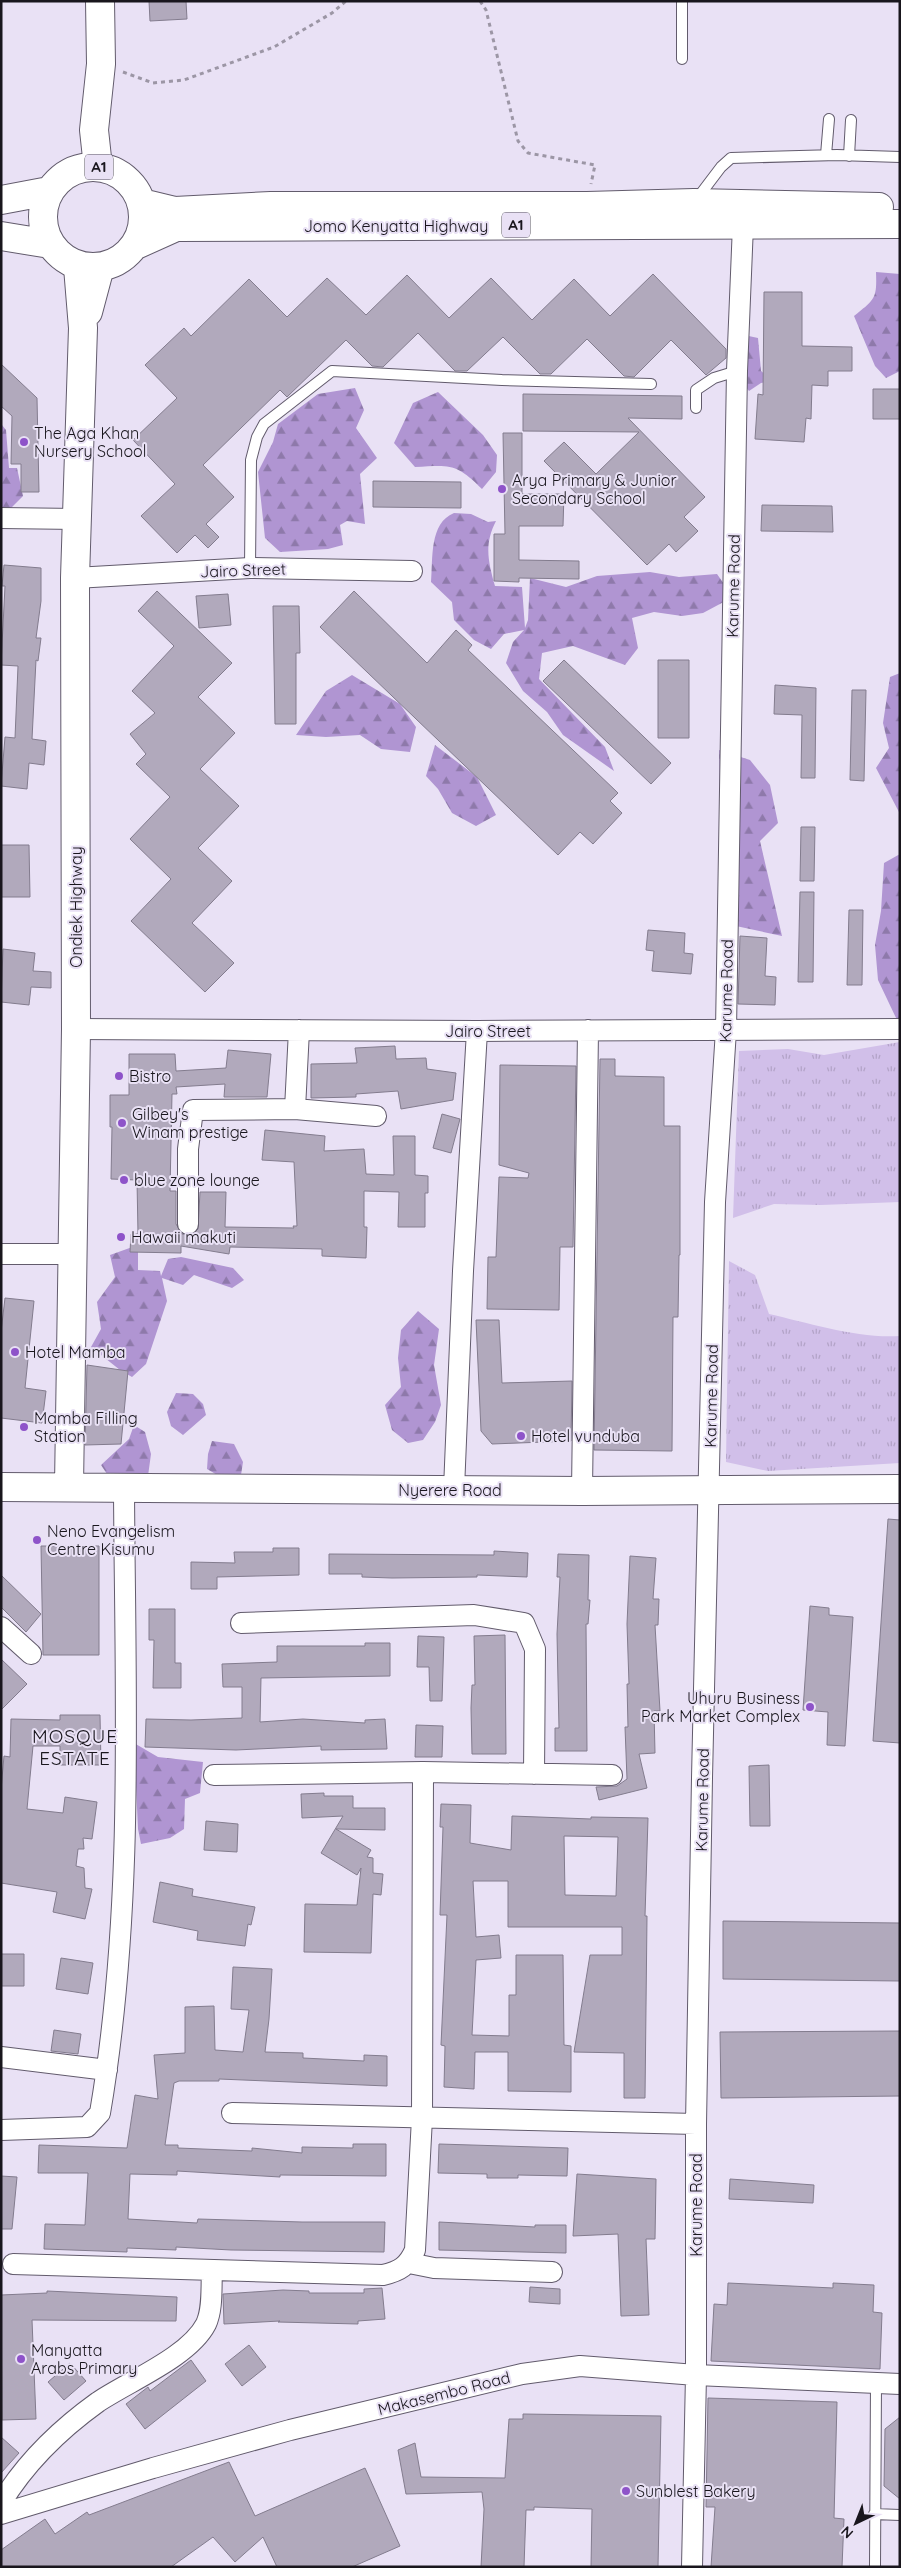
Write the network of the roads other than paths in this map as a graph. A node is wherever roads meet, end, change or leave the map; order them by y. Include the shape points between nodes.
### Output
1 (100, 1) edge
2 (682, 1) edge
3 (682, 59) dead end
4 (829, 119) dead end
5 (851, 120) dead end
6 (826, 156) junction
7 (849, 156) junction
8 (900, 157) edge
9 (90, 167) junction
10 (49, 191) junction
11 (1, 200) edge
12 (142, 203) junction
13 (694, 203) junction
14 (900, 207) edge
15 (900, 224) edge
16 (743, 225) junction
17 (1, 236) edge
18 (50, 244) junction
19 (136, 245) junction
20 (89, 267) junction
21 (737, 371) junction
22 (651, 384) dead end
23 (696, 408) dead end
24 (1, 518) edge
25 (76, 520) junction
26 (250, 568) junction
27 (412, 571) dead end
28 (75, 578) junction
29 (76, 1029) junction
30 (900, 1029) edge
31 (299, 1030) junction
32 (588, 1030) junction
33 (726, 1030) junction
34 (477, 1031) junction
35 (294, 1109) junction
36 (376, 1116) dead end
37 (188, 1224) dead end
38 (1, 1254) edge
39 (74, 1254) junction
40 (69, 1486) junction
41 (1, 1487) edge
42 (124, 1488) junction
43 (900, 1489) edge
44 (454, 1490) junction
45 (709, 1490) junction
46 (582, 1491) junction
47 (241, 1623) dead end
48 (1, 1626) edge
49 (31, 1654) dead end
50 (423, 1772) junction
51 (534, 1774) junction
52 (214, 1775) dead end
53 (612, 1775) dead end
54 (1, 2056) edge
55 (107, 2070) junction
56 (232, 2113) dead end
57 (422, 2118) junction
58 (696, 2124) junction
59 (1, 2130) edge
60 (409, 2263) junction
61 (12, 2264) dead end
62 (212, 2271) junction
63 (552, 2272) dead end
64 (696, 2375) junction
65 (876, 2382) junction
66 (900, 2384) edge
67 (1, 2503) edge
68 (1, 2514) edge
69 (874, 2514) junction
70 (900, 2515) edge
71 (692, 2567) edge
72 (875, 2567) edge

1 - 9 main road via 101,64
2 - 3 lane
4 - 6 lane
5 - 7 lane
6 - 7 lane
6 - 13 lane via 731,158 720,167
7 - 8 lane
9 - 10 main road, A1 via 60,178
9 - 12 main road, A1 via 114,171 126,179
10 - 11 main road
10 - 18 main road via 42,216
12 - 13 main road, Jomo Kenyatta Highway / A1 via 176,211 271,206
12 - 19 main road via 143,225
13 - 14 main road, Jomo Kenyatta Highway / A1
15 - 16 main road, Jomo Kenyatta Highway / A1
16 - 19 main road, Jomo Kenyatta Highway / A1 via 176,226
16 - 21 street, Karume Road
17 - 18 main road
18 - 20 main road via 59,255
19 - 20 main road, Jomo Kenyatta Highway / A1 via 114,264
20 - 25 main road, Ondiek Highway via 83,328
21 - 23 lane via 714,378 696,390
21 - 33 street, Karume Road
22 - 26 lane via 332,371 264,424 256,437 251,460
24 - 25 street
25 - 28 main road, Ondiek Highway
26 - 27 street, Jairo Street
26 - 28 street, Jairo Street
28 - 29 main road, Ondiek Highway
29 - 31 street, Jairo Street
29 - 39 main road, Ondiek Highway
30 - 33 street, Jairo Street
31 - 34 street, Jairo Street
31 - 35 street
32 - 33 street, Jairo Street
32 - 34 street, Jairo Street
32 - 46 street
33 - 45 street, Karume Road via 714,1202
34 - 44 street
35 - 36 street
35 - 37 street via 193,1110 188,1149
38 - 39 street
39 - 40 main road, Ondiek Highway
40 - 41 main road, Nyerere Road
40 - 42 main road, Nyerere Road
42 - 44 main road, Nyerere Road
42 - 55 street via 126,1832 116,1998
43 - 45 main road, Nyerere Road
44 - 46 main road, Nyerere Road
45 - 46 main road, Nyerere Road
45 - 58 street, Karume Road
47 - 51 street via 474,1615 524,1623 535,1649
48 - 49 street
50 - 51 street
50 - 52 street
50 - 57 street
51 - 53 street
54 - 55 street
55 - 59 street via 100,2113 87,2127
56 - 57 street
57 - 58 street
57 - 60 street via 415,2250
58 - 64 street, Karume Road
60 - 62 street via 396,2272 383,2275
60 - 63 street via 434,2268
61 - 62 street
62 - 67 street via 210,2307 198,2336 171,2358 99,2401 62,2429 34,2457
64 - 65 street, Makasembo Road
64 - 68 street, Makasembo Road via 580,2366 522,2374 290,2430
64 - 71 street, Karume Road
65 - 66 street, Makasembo Road
65 - 69 lane
69 - 70 lane
69 - 72 lane

